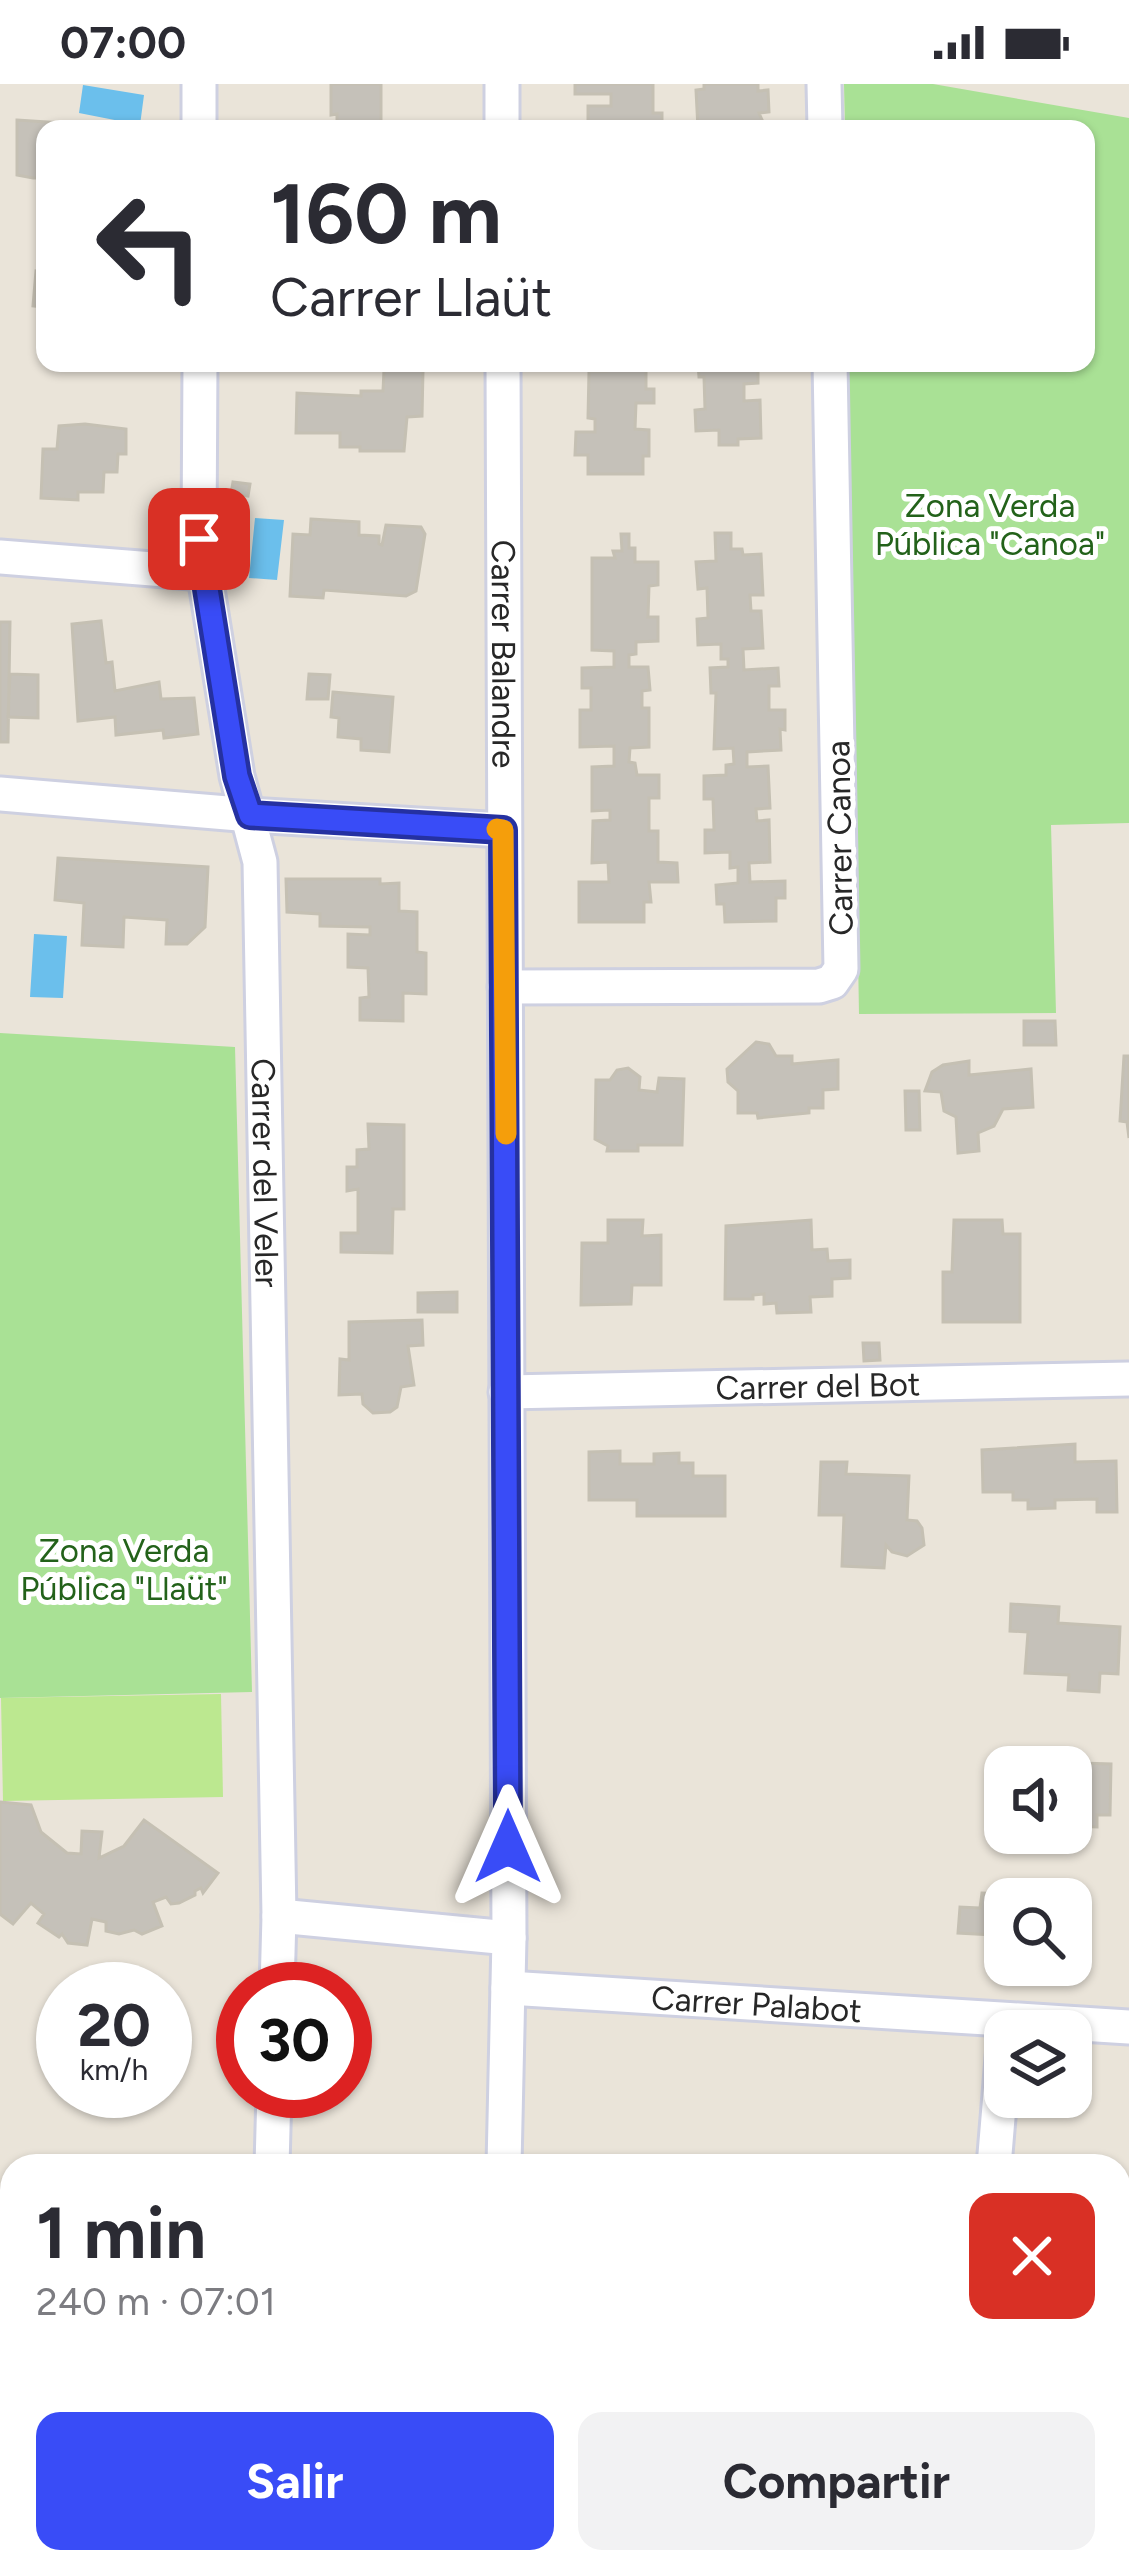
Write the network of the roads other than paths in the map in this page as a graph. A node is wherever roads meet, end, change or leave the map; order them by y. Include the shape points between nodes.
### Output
1 (199, 84) edge
2 (502, 84) edge
3 (824, 84) edge
4 (199, 120) edge
5 (502, 120) edge
6 (825, 120) edge
7 (200, 372) edge
8 (502, 372) edge
9 (830, 372) edge
10 (0, 557) edge
11 (203, 573) junction
12 (0, 794) edge
13 (250, 815) junction
14 (503, 830) junction
15 (505, 987) junction
16 (1129, 1379) edge
17 (506, 1392) junction
18 (280, 1916) junction
19 (509, 1938) junction
20 (278, 1962) edge
21 (508, 1988) junction
22 (984, 2026) edge
23 (1092, 2027) edge
24 (1129, 2027) edge
25 (273, 2118) edge
26 (998, 2118) edge
27 (272, 2154) edge
28 (504, 2154) edge
29 (995, 2154) edge

1 - 4 street
2 - 5 street
3 - 6 street
7 - 11 street, Carrer del Veler
8 - 14 street, Carrer Balandre
9 - 15 street, Carrer Canoa via 841,968 818,986
10 - 11 street
11 - 13 street, Carrer del Veler
12 - 13 street
13 - 14 street
13 - 18 street, Carrer del Veler via 260,862
14 - 15 street, Carrer Balandre
15 - 17 street, Carrer Balandre
16 - 17 street, Carrer del Bot
17 - 19 street, Carrer Balandre
18 - 19 street
18 - 20 street, Carrer del Veler
19 - 21 street, Carrer Balandre
21 - 22 street, Carrer Palabot
21 - 28 street, Carrer Balandre
23 - 24 street, Carrer Palabot
25 - 27 street
26 - 29 street

